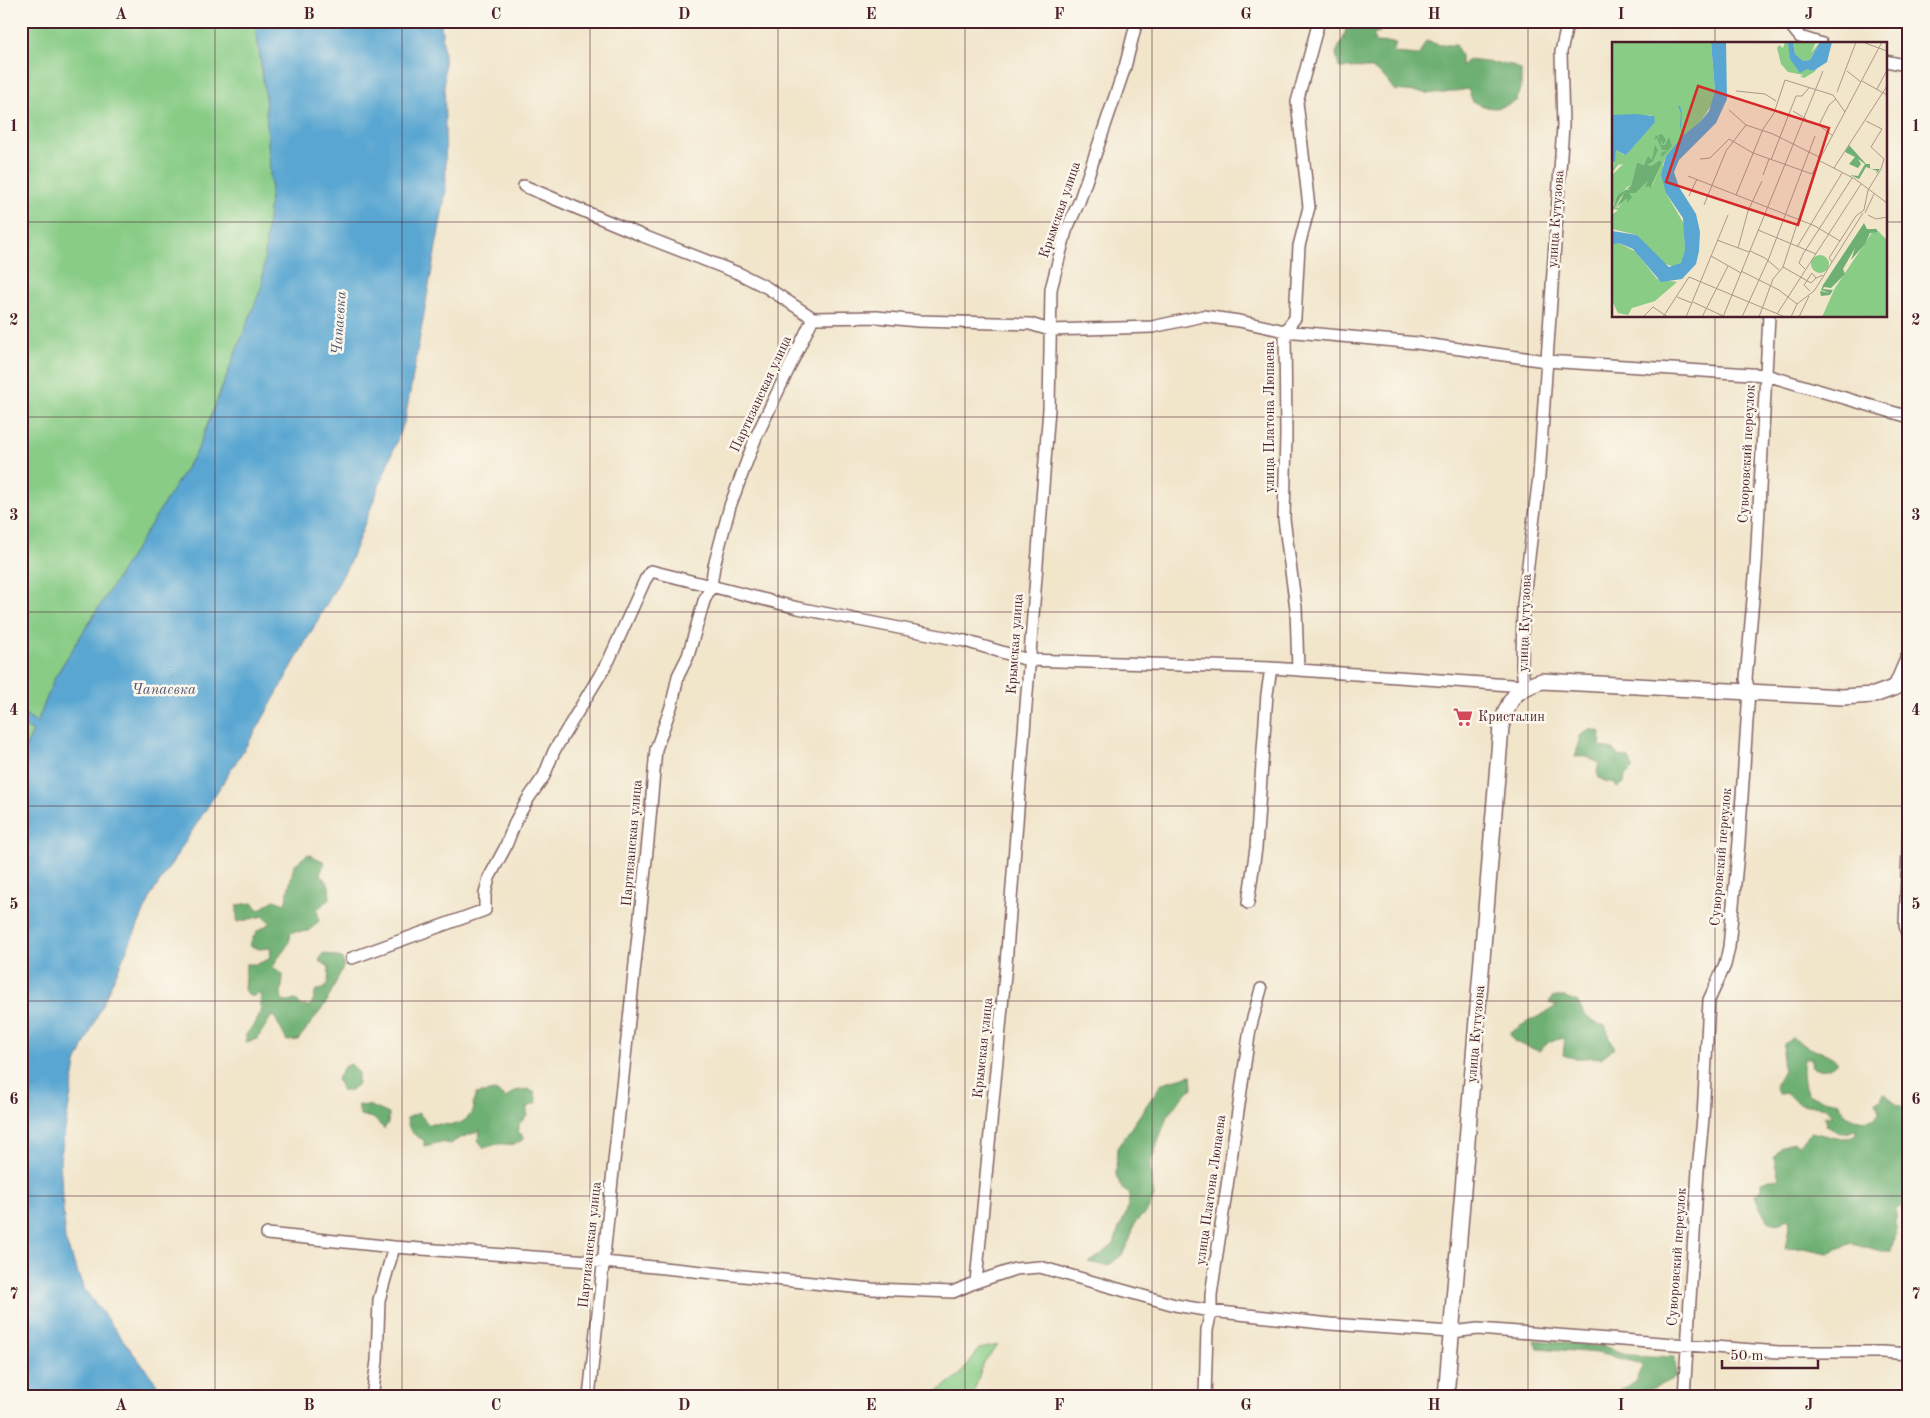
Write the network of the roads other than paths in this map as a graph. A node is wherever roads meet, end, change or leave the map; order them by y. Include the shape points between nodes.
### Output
1 (1135, 21) edge
2 (1318, 21) edge
3 (1568, 21) edge
4 (1787, 21) edge
5 (1816, 42) edge
6 (1888, 61) edge
7 (1909, 66) edge
8 (524, 186) dead end
9 (813, 318) junction
10 (1769, 318) edge
11 (1050, 330) junction
12 (1285, 330) junction
13 (1546, 361) junction
14 (1766, 375) junction
15 (1909, 417) edge
16 (711, 586) junction
17 (1909, 656) edge
18 (1028, 660) junction
19 (1271, 668) junction
20 (1298, 670) junction
21 (1524, 686) junction
22 (1749, 691) junction
23 (1909, 827) edge
24 (1248, 903) dead end
25 (1909, 943) edge
26 (352, 958) dead end
27 (1261, 989) dead end
28 (267, 1234) dead end
29 (394, 1247) junction
30 (604, 1262) junction
31 (976, 1282) junction
32 (1211, 1311) junction
33 (1451, 1332) junction
34 (1686, 1345) junction
35 (1909, 1354) edge
36 (372, 1397) edge
37 (589, 1397) edge
38 (1205, 1397) edge
39 (1446, 1397) edge
40 (1684, 1397) edge

1 - 11 street, Крымская улица via 1125,67 1066,231 1050,289
2 - 12 street, улица Платона Люпаева via 1297,102 1309,207 1300,246 1295,318
3 - 13 street, улица Кутузова via 1561,52 1563,126
4 - 5 street via 1800,37
6 - 7 street
8 - 9 street via 738,273
9 - 11 street via 877,317 1030,324
9 - 16 street, Партизанская улица via 756,437 730,506
10 - 14 street, Суворовский переулок
11 - 12 street via 1152,327 1203,316
11 - 18 street, Крымская улица via 1049,408
12 - 13 street via 1417,343
12 - 20 street, улица Платона Люпаева via 1284,519 1296,608
13 - 14 street
13 - 21 street, улица Кутузова via 1539,476 1523,605
14 - 15 street
14 - 22 street, Суворовский переулок via 1746,679
16 - 18 street via 798,608 965,641
16 - 26 street via 652,571 645,580 609,660 516,820 489,878 485,910
16 - 30 street, Партизанская улица via 688,656 678,676 656,750
17 - 22 street via 1896,687 1874,695 1842,697
18 - 19 street
18 - 31 street, Крымская улица via 1006,964
19 - 20 street
19 - 24 street via 1256,848
20 - 21 street
21 - 22 street via 1542,681
21 - 33 street, улица Кутузова via 1507,704 1501,727
22 - 34 street, Суворовский переулок via 1729,947 1725,965 1709,1000
23 - 25 street via 1905,925
27 - 32 street, улица Платона Люпаева via 1250,1029
28 - 29 street
29 - 30 street
29 - 36 street via 379,1300
30 - 31 street via 872,1289 953,1292
30 - 37 street, Партизанская улица
31 - 32 street via 1015,1269 1040,1267 1175,1305
32 - 33 street via 1330,1324
32 - 38 street, улица Платона Люпаева via 1207,1330
33 - 34 street via 1478,1329
33 - 39 street, улица Кутузова
34 - 35 street via 1779,1352
34 - 40 street, Суворовский переулок

